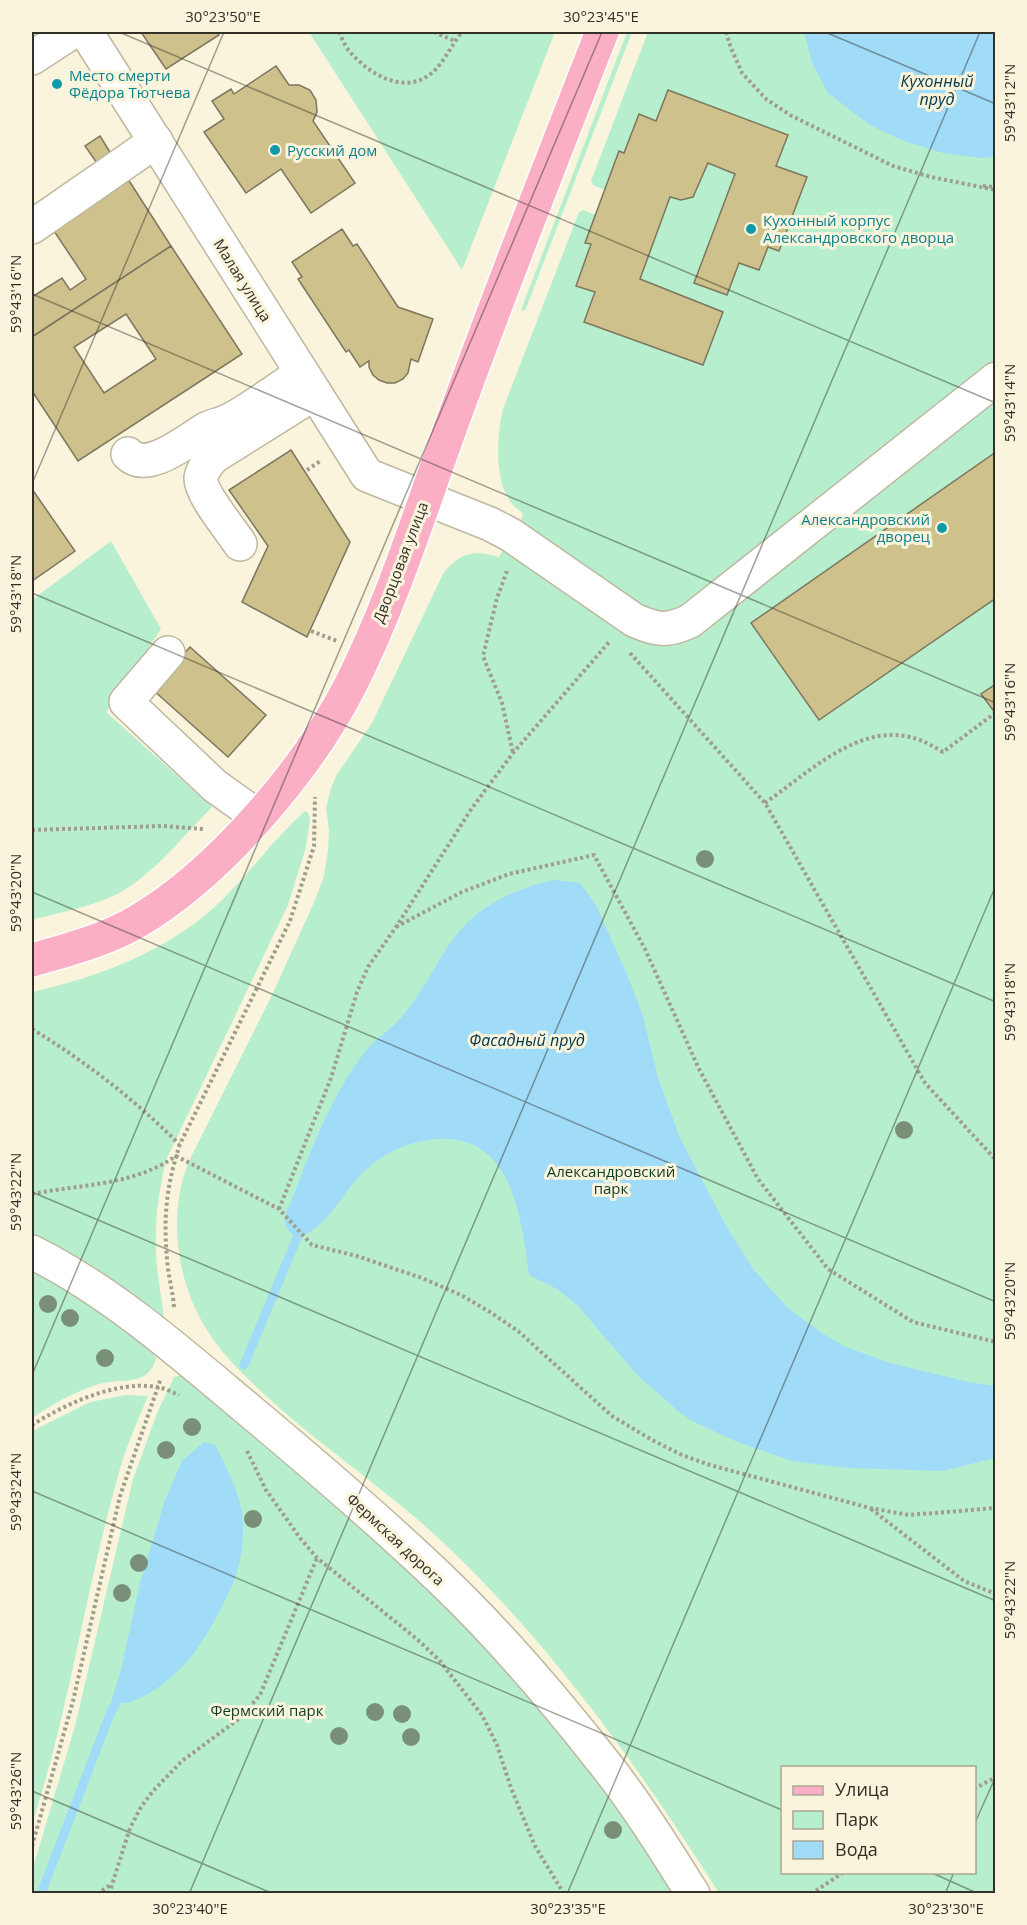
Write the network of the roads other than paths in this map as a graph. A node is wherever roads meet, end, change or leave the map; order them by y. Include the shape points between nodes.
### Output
1 (72, 32) edge
2 (86, 32) edge
3 (602, 32) edge
4 (32, 58) edge
5 (156, 141) junction
6 (32, 227) edge
7 (996, 379) edge
8 (309, 383) junction
9 (128, 454) dead end
10 (425, 499) junction
11 (240, 544) dead end
12 (168, 653) dead end
13 (258, 816) junction
14 (32, 960) edge
15 (32, 1252) edge
16 (693, 1893) edge

1 - 4 street
2 - 5 street, Малая улица
3 - 10 main road, Дворцовая улица
5 - 6 street
5 - 8 street, Малая улица
7 - 10 street, Малая улица via 690,621 677,627 649,627 634,620 511,535
8 - 9 street via 209,428 156,458 140,461
8 - 10 street, Малая улица via 367,475
8 - 11 street via 205,467 203,489
10 - 13 main road, Дворцовая улица via 351,684 310,753
12 - 13 street via 126,702 215,786
13 - 14 main road, Дворцовая улица via 212,864 174,897 136,922 78,947
15 - 16 street, Фермская дорога via 78,1279 172,1346 325,1474 446,1585 512,1653 603,1761

